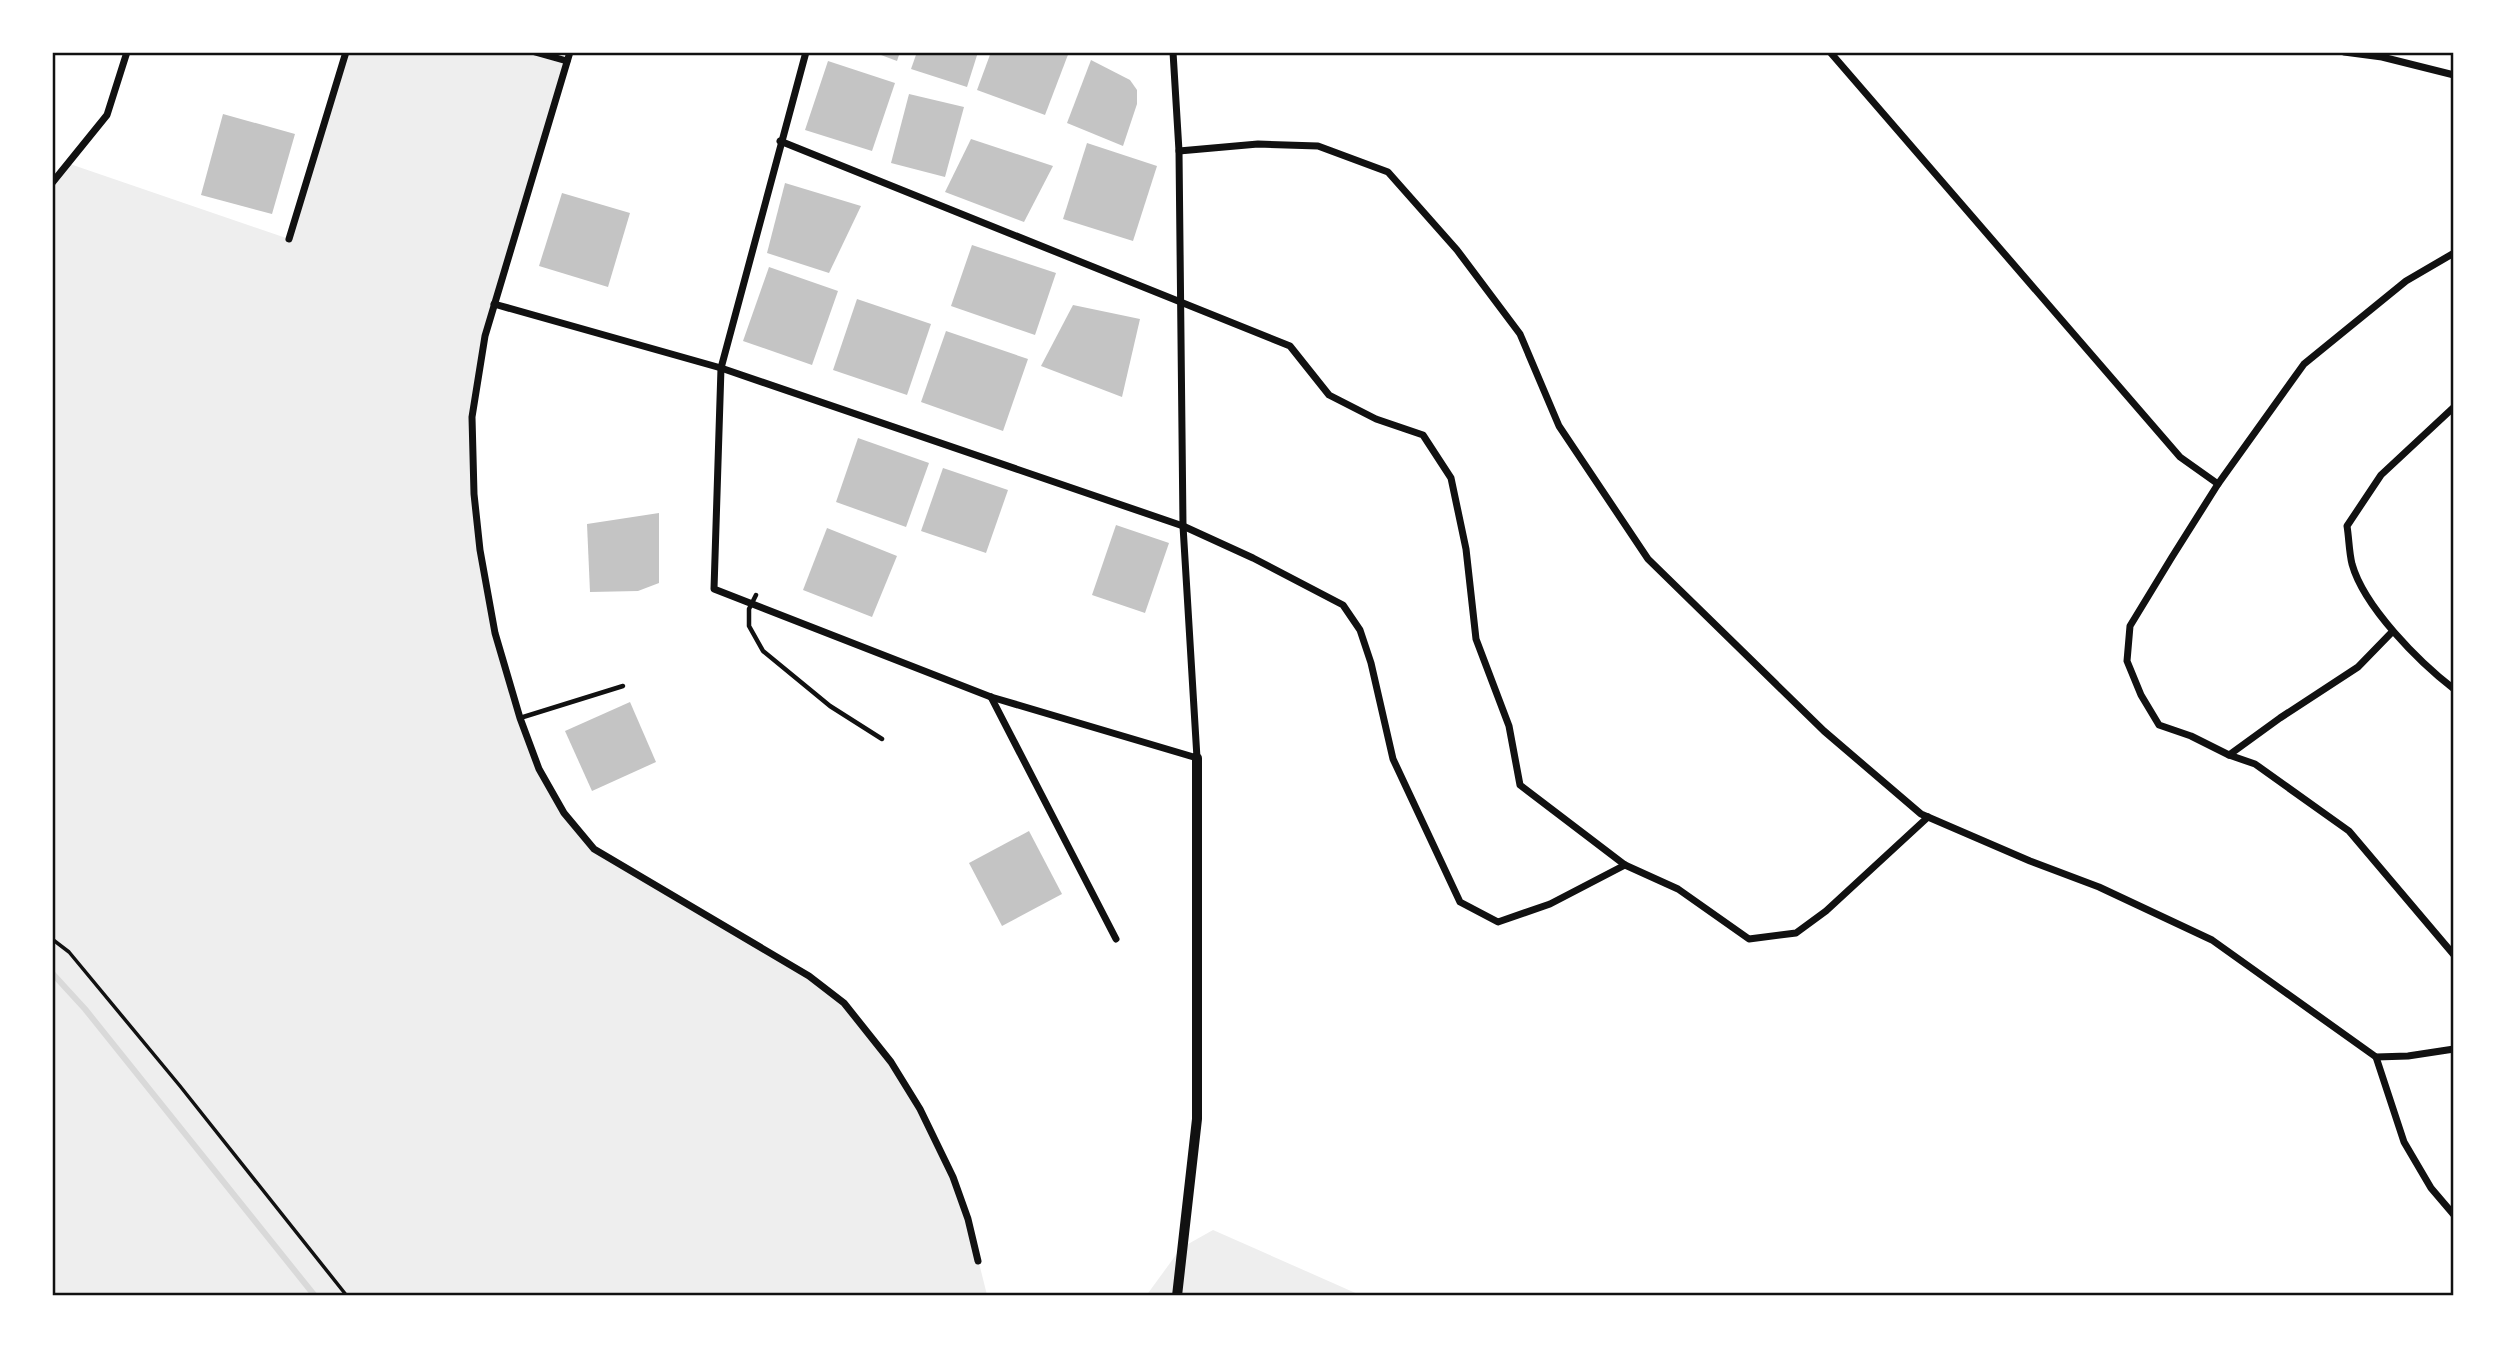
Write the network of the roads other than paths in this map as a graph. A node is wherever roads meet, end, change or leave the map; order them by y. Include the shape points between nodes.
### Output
1 (127, 52) edge
2 (346, 52) edge
3 (536, 52) edge
4 (569, 52) edge
5 (806, 52) edge
6 (1830, 52) edge
7 (2344, 52) edge
8 (1172, 53) edge
9 (566, 61) junction
10 (2454, 75) edge
11 (780, 141) junction
12 (1179, 151) junction
13 (52, 183) edge
14 (289, 239) dead end
15 (2454, 254) edge
16 (1181, 300) junction
17 (494, 304) junction
18 (721, 368) junction
19 (2451, 412) edge
20 (2218, 484) junction
21 (1182, 526) junction
22 (756, 595) dead end
23 (2392, 632) junction
24 (623, 686) dead end
25 (2454, 689) edge
26 (991, 697) junction
27 (520, 718) junction
28 (882, 739) dead end
29 (2229, 755) junction
30 (1197, 758) junction
31 (1928, 817) junction
32 (1625, 865) junction
33 (1116, 939) dead end
34 (2454, 956) edge
35 (2454, 1049) edge
36 (2376, 1056) junction
37 (2454, 1215) edge
38 (978, 1261) dead end
39 (1177, 1296) edge

1 - 13 street via 107,115
2 - 14 street
3 - 9 street
4 - 9 street
5 - 11 street
6 - 20 street via 2180,457
7 - 10 street
8 - 12 street
9 - 17 street
11 - 16 street
11 - 18 street
12 - 16 street
12 - 31 street via 1258,144 1318,146 1388,172 1457,250 1520,334 1559,426 1648,559 1824,731
15 - 20 street via 2406,281 2304,364
16 - 21 street
16 - 32 street via 1290,346 1329,395 1376,419 1423,435 1451,478 1466,549 1476,639 1509,726 1520,785
17 - 18 street
17 - 27 street via 472,417 474,494 495,632
18 - 21 street
18 - 26 street via 714,589
19 - 23 street via 2382,475 2347,526 2352,565
20 - 29 street via 2130,626 2127,661 2159,725
21 - 30 street
21 - 32 street via 1343,605 1360,630 1371,663 1393,759 1460,902 1498,922 1550,904
22 - 28 lane via 749,609 749,626 763,652 830,706
23 - 25 street
23 - 29 street via 2358,667
24 - 27 lane
26 - 30 street
26 - 33 street
27 - 38 street via 545,780 564,813 594,849 809,976 844,1003 891,1062 920,1109 953,1177
29 - 34 street via 2255,764 2349,831
30 - 39 street via 1197,1119
31 - 32 street via 1796,933 1749,939 1678,889
31 - 36 street via 2099,887 2212,940
35 - 36 street
36 - 37 street via 2404,1142 2431,1188

